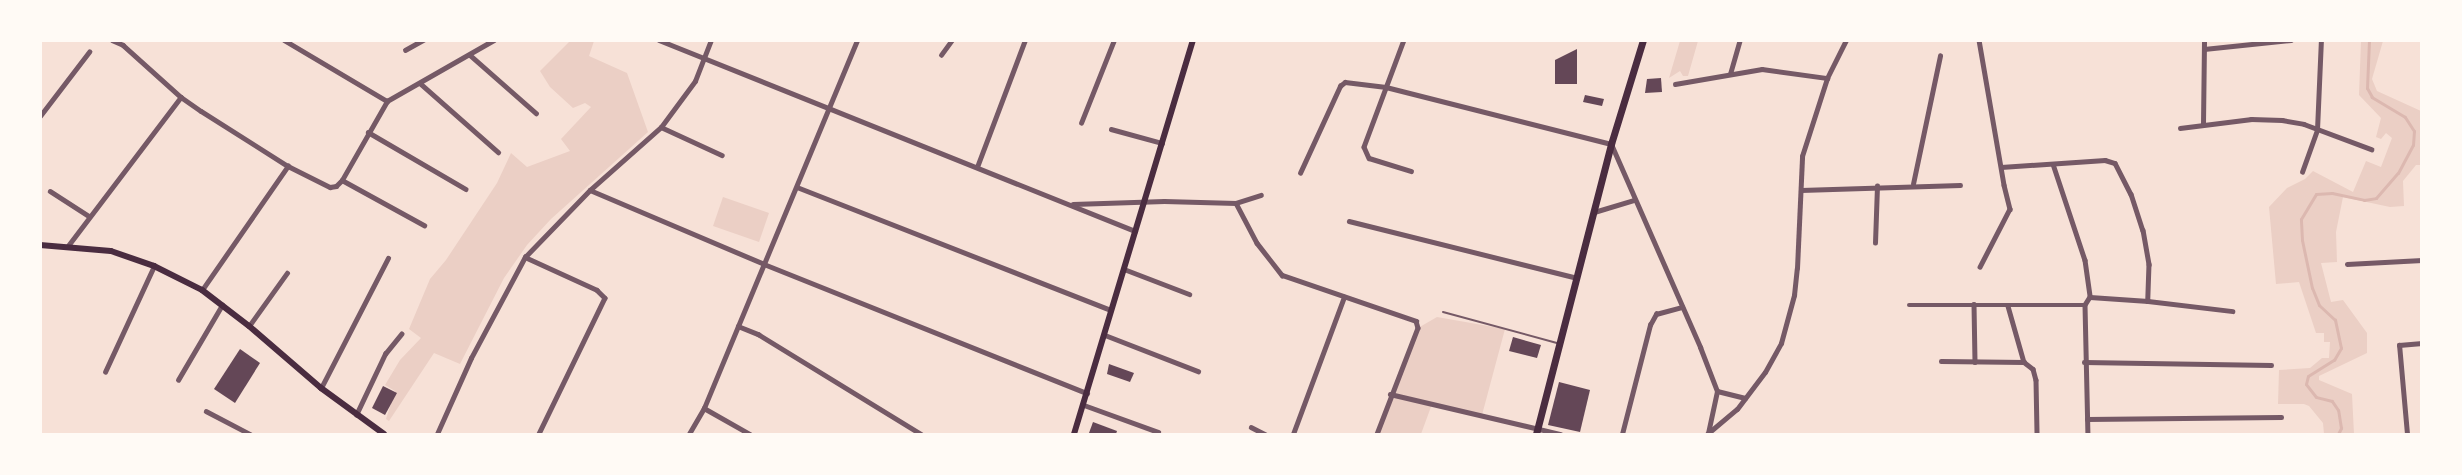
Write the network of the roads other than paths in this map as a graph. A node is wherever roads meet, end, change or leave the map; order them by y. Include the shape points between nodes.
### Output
1 (112, 40) edge
2 (285, 40) edge
3 (423, 40) edge
4 (494, 40) edge
5 (659, 40) edge
6 (711, 40) edge
7 (858, 40) edge
8 (952, 40) edge
9 (1025, 40) edge
10 (1114, 40) edge
11 (1193, 40) edge
12 (1404, 40) edge
13 (1638, 40) edge
14 (1643, 40) edge
15 (1740, 40) edge
16 (1846, 40) edge
17 (1978, 40) edge
18 (2204, 40) edge
19 (2291, 40) edge
20 (2321, 40) edge
21 (125, 43) edge
22 (2204, 48) junction
23 (405, 50) dead end
24 (88, 52) dead end
25 (470, 55) junction
26 (941, 55) dead end
27 (1940, 56) dead end
28 (1636, 57) junction
29 (704, 59) junction
30 (1731, 74) junction
31 (1827, 78) junction
32 (421, 84) junction
33 (1675, 84) dead end
34 (1386, 87) junction
35 (181, 97) junction
36 (387, 101) junction
37 (830, 107) junction
38 (536, 113) dead end
39 (40, 116) edge
40 (1081, 123) dead end
41 (2203, 124) junction
42 (661, 127) junction
43 (2181, 128) dead end
44 (1111, 129) dead end
45 (2318, 130) junction
46 (369, 132) junction
47 (1162, 143) junction
48 (1611, 144) junction
49 (2371, 149) dead end
50 (498, 152) dead end
51 (722, 155) dead end
52 (2053, 164) junction
53 (288, 166) junction
54 (977, 167) junction
55 (2001, 167) junction
56 (1411, 171) dead end
57 (2302, 172) dead end
58 (1300, 173) dead end
59 (342, 180) junction
60 (1913, 184) junction
61 (1960, 185) dead end
62 (1877, 186) junction
63 (796, 187) junction
64 (466, 189) dead end
65 (590, 190) junction
66 (1801, 190) junction
67 (50, 191) dead end
68 (1261, 195) dead end
69 (1634, 200) junction
70 (1143, 202) junction
71 (1236, 203) junction
72 (1069, 204) junction
73 (1593, 212) junction
74 (89, 216) junction
75 (1348, 221) dead end
76 (424, 225) dead end
77 (1135, 231) junction
78 (1875, 243) dead end
79 (41, 246) edge
80 (67, 247) junction
81 (525, 257) junction
82 (388, 258) dead end
83 (2421, 260) edge
84 (764, 264) junction
85 (2347, 264) dead end
86 (154, 266) junction
87 (1980, 267) dead end
88 (1124, 269) junction
89 (287, 273) dead end
90 (1577, 278) junction
91 (202, 291) junction
92 (1189, 294) dead end
93 (1344, 297) junction
94 (2090, 297) junction
95 (2148, 301) junction
96 (1974, 304) junction
97 (222, 305) junction
98 (1909, 305) dead end
99 (2085, 305) junction
100 (2008, 306) junction
101 (1682, 307) junction
102 (1111, 310) junction
103 (2232, 311) dead end
104 (1443, 312) dead end
105 (249, 326) junction
106 (738, 326) junction
107 (401, 334) dead end
108 (1105, 335) junction
109 (2421, 343) edge
110 (1560, 344) junction
111 (1941, 362) dead end
112 (1975, 362) junction
113 (2024, 362) junction
114 (2084, 362) junction
115 (2271, 365) dead end
116 (1198, 371) dead end
117 (105, 372) dead end
118 (178, 381) dead end
119 (321, 388) junction
120 (1716, 391) junction
121 (1087, 393) junction
122 (1390, 394) junction
123 (1745, 398) junction
124 (1084, 405) junction
125 (704, 408) junction
126 (206, 411) dead end
127 (356, 415) junction
128 (2281, 417) dead end
129 (2087, 419) junction
130 (1251, 427) dead end
131 (1536, 431) edge
132 (1158, 432) dead end
133 (1707, 434) edge
134 (250, 435) edge
135 (384, 435) edge
136 (437, 435) edge
137 (539, 435) edge
138 (689, 435) edge
139 (750, 435) edge
140 (921, 435) edge
141 (1074, 435) edge
142 (1265, 435) edge
143 (1293, 435) edge
144 (1377, 435) edge
145 (1560, 435) edge
146 (1622, 435) edge
147 (2037, 435) edge
148 (2088, 435) edge
149 (2407, 435) edge

1 - 21 street
2 - 36 street
3 - 23 street
4 - 25 street
5 - 29 street
6 - 29 street
7 - 37 street
8 - 26 street
9 - 54 street
10 - 40 street
11 - 47 main road
12 - 34 street
13 - 28 main road
14 - 28 main road
15 - 30 street
16 - 31 street
17 - 55 street
18 - 22 street
19 - 22 street
20 - 45 street
21 - 35 street
22 - 41 street
24 - 39 street
25 - 32 street
25 - 38 street
27 - 60 street
28 - 48 main road
29 - 37 street
29 - 42 street via 695,81
30 - 31 street via 1762,69
30 - 33 street
31 - 66 street via 1802,156
32 - 36 street
32 - 50 street
34 - 48 street
34 - 56 street via 1364,152 1368,158
34 - 58 street via 1345,82 1340,86
35 - 53 street
35 - 74 street
36 - 46 street
37 - 54 street
37 - 63 street
41 - 43 street
41 - 45 street via 2276,119
42 - 51 street
42 - 65 street
44 - 47 street
45 - 49 street
45 - 57 street
46 - 59 street
46 - 64 street
47 - 70 main road
48 - 69 street
48 - 73 main road
52 - 55 street
52 - 94 street via 2085,260
52 - 95 street via 2105,160 2115,163 2143,230 2149,264
53 - 59 street via 330,187
53 - 91 street
54 - 72 street
55 - 87 street via 2010,209
59 - 76 street
60 - 61 street
60 - 62 street
62 - 66 street
62 - 78 street
63 - 84 street
63 - 102 street
65 - 81 street
65 - 84 street
66 - 123 street via 1797,268 1788,323 1771,362
67 - 74 street
68 - 71 street
69 - 73 street
69 - 101 street
70 - 71 street
70 - 72 street
70 - 77 main road
71 - 93 street via 1257,243 1282,275
72 - 77 street
73 - 90 main road
74 - 80 street
75 - 90 street
77 - 88 main road
79 - 80 main road
80 - 86 main road via 111,251
81 - 136 street via 471,358
81 - 137 street via 597,290 605,298
82 - 119 street
83 - 85 street
84 - 106 street
84 - 121 street
86 - 91 main road
86 - 117 street
88 - 92 street
88 - 102 main road
89 - 105 street
90 - 110 main road
91 - 97 main road
93 - 122 street via 1416,321 1418,328
93 - 143 street
94 - 95 street
94 - 99 street
95 - 103 street
96 - 98 street
96 - 100 street
96 - 112 street
97 - 105 main road
97 - 118 street
99 - 100 street
99 - 114 street
100 - 113 street
101 - 120 street
101 - 146 street via 1656,314 1650,325
102 - 108 main road
104 - 110 lane
105 - 119 main road
106 - 125 street
106 - 140 street via 758,334
107 - 127 street via 385,354
108 - 116 street
108 - 121 main road
109 - 149 street via 2399,345
110 - 131 main road
111 - 112 street
112 - 113 street
113 - 147 street via 2033,369 2036,380
114 - 115 street
114 - 129 street
119 - 127 main road
120 - 123 street
120 - 133 street
121 - 124 main road
122 - 131 street
122 - 144 street
123 - 133 street
124 - 132 street
124 - 141 main road
125 - 138 street
125 - 139 street
126 - 134 street
127 - 135 main road
128 - 129 street
129 - 148 street
130 - 142 street
131 - 145 street

